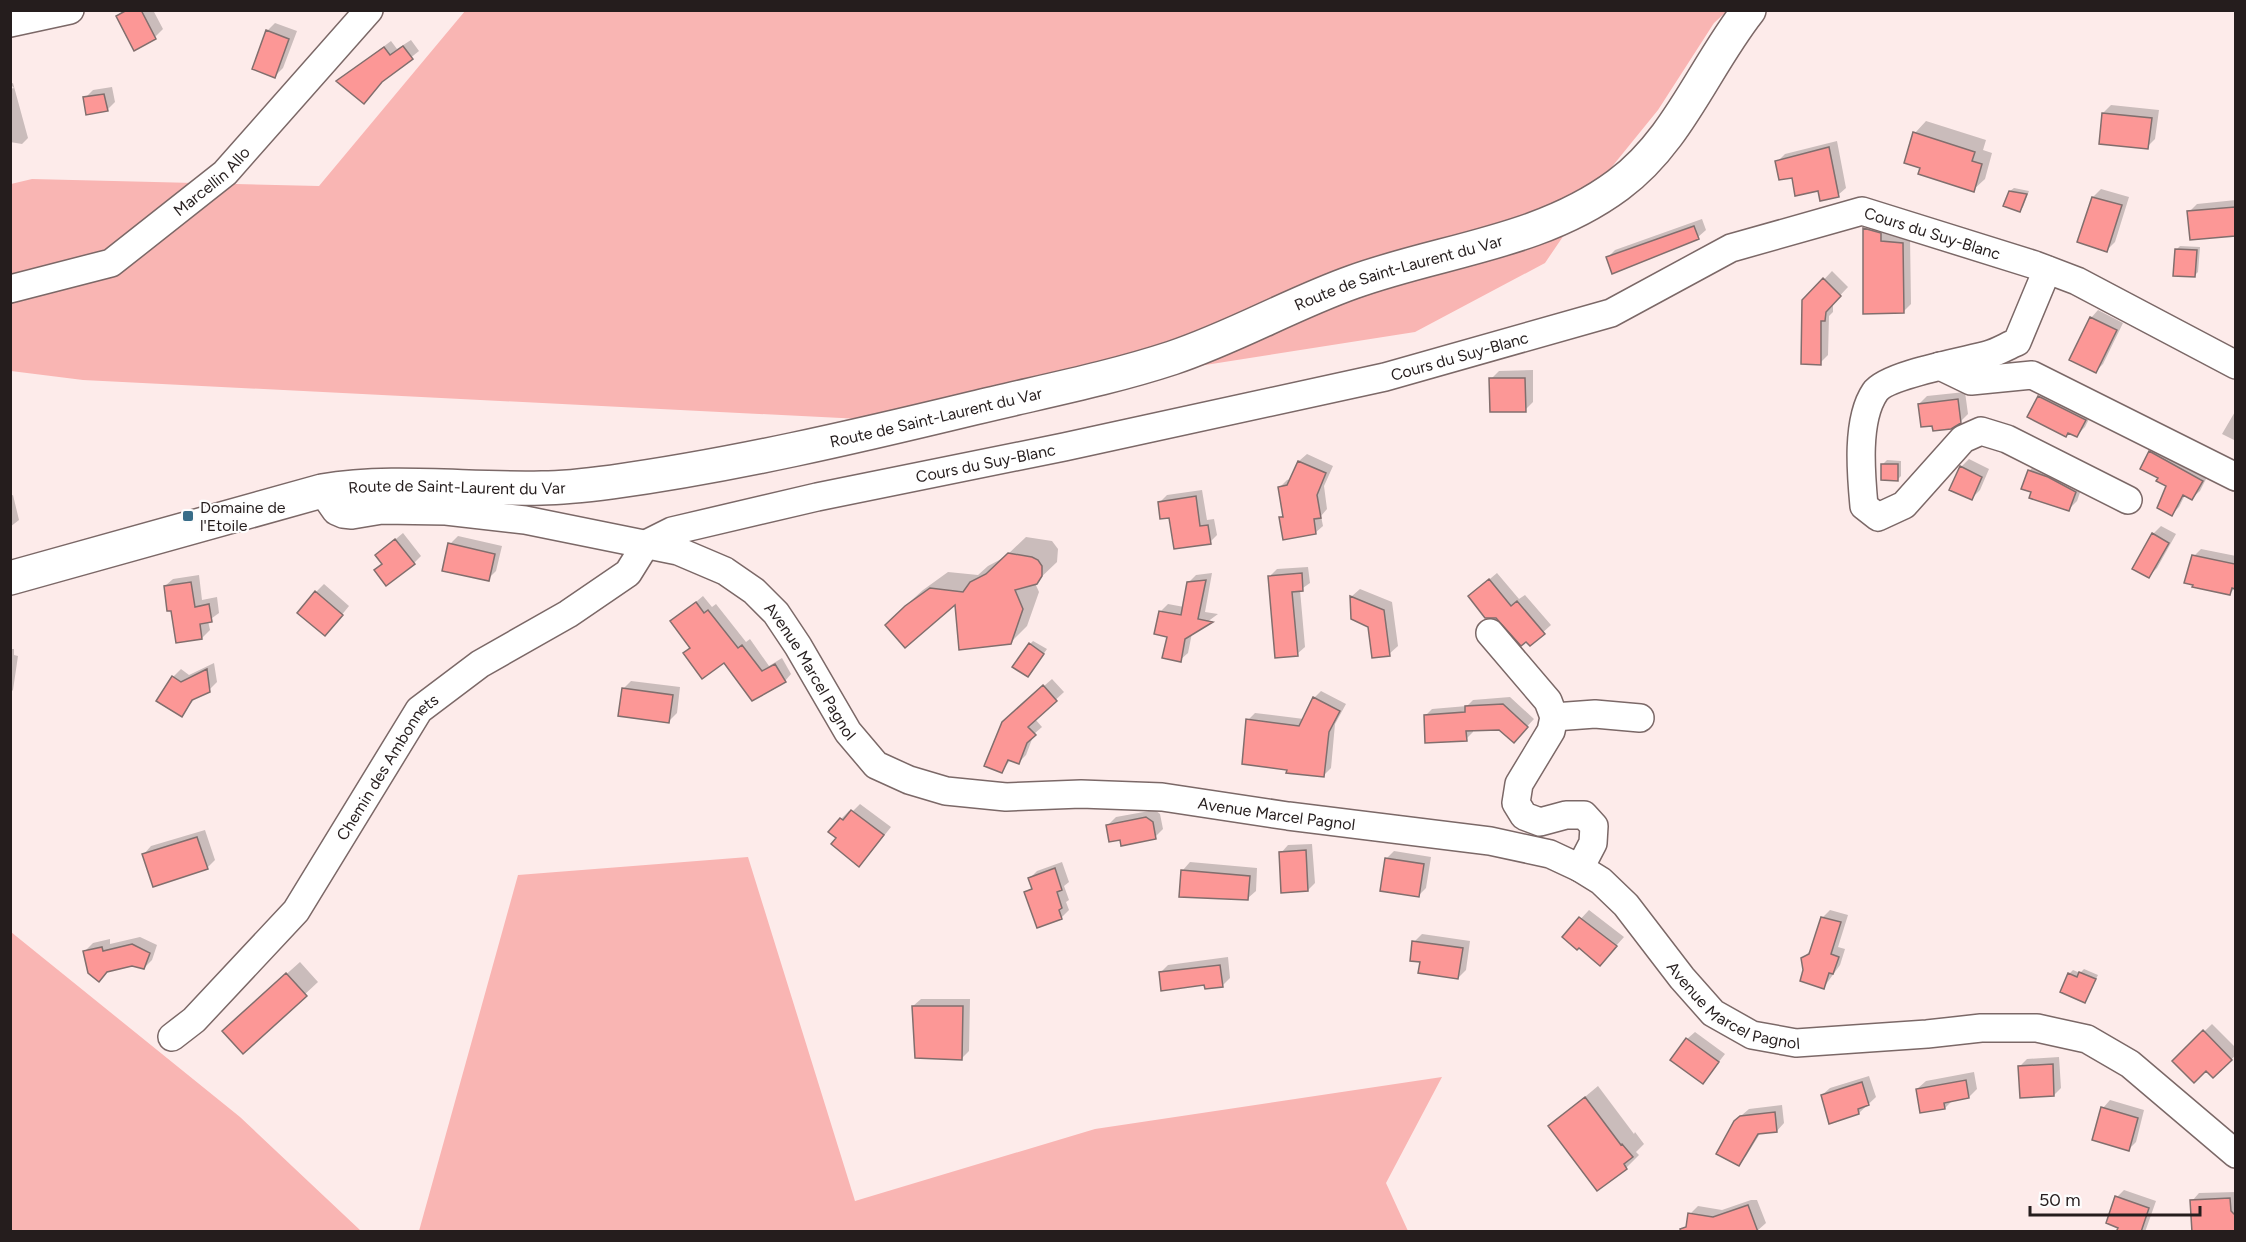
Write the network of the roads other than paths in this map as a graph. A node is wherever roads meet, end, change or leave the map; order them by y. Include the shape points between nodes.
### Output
1 (70, 10) edge
2 (369, 10) edge
3 (1749, 10) edge
4 (10, 23) edge
5 (2047, 270) junction
6 (10, 289) edge
7 (2235, 365) edge
8 (1941, 366) junction
9 (2235, 477) edge
10 (322, 490) junction
11 (2128, 500) dead end
12 (646, 544) junction
13 (10, 578) edge
14 (1490, 633) dead end
15 (1554, 717) junction
16 (1641, 718) dead end
17 (1580, 868) junction
18 (172, 1037) dead end
19 (2235, 1154) edge

1 - 4 street
2 - 6 street, Marcellin Allo via 225,173 111,263
3 - 10 main road, Route de Saint-Laurent du Var via 1662,142 1619,185 1587,205 1506,239 1353,282 1173,358 852,437 615,481 543,488 357,486
5 - 7 street, Cours du Suy-Blanc via 2077,281
5 - 8 street via 2017,342 1989,355
5 - 12 street, Cours du Suy-Blanc via 1863,211 1731,248 1611,313 1385,377 817,497 672,531
8 - 9 street via 1971,381 2032,375
8 - 11 street via 1875,390 1867,409 1861,443 1861,481 1864,506 1878,517 1904,505 1963,439 1981,431 2007,439
10 - 12 street, Avenue Marcel Pagnol via 336,511 343,514 446,511 525,520
10 - 13 main road, Route de Saint-Laurent du Var
12 - 17 street, Avenue Marcel Pagnol via 678,551 725,572 754,591 776,613 848,732 876,765 909,780 946,791 1006,797 1162,797 1490,841 1550,854
12 - 18 street, Chemin des Ambonnets via 628,573 568,614 480,664 419,710 296,911 194,1020
14 - 15 street via 1548,701
15 - 16 street via 1594,714
15 - 17 street via 1551,731 1519,784 1516,803 1524,816 1540,822 1584,815 1594,826 1593,843
17 - 19 street, Avenue Marcel Pagnol via 1601,881 1626,905 1713,1013 1752,1035 1796,1043 1981,1028 2037,1028 2087,1039 2130,1064

